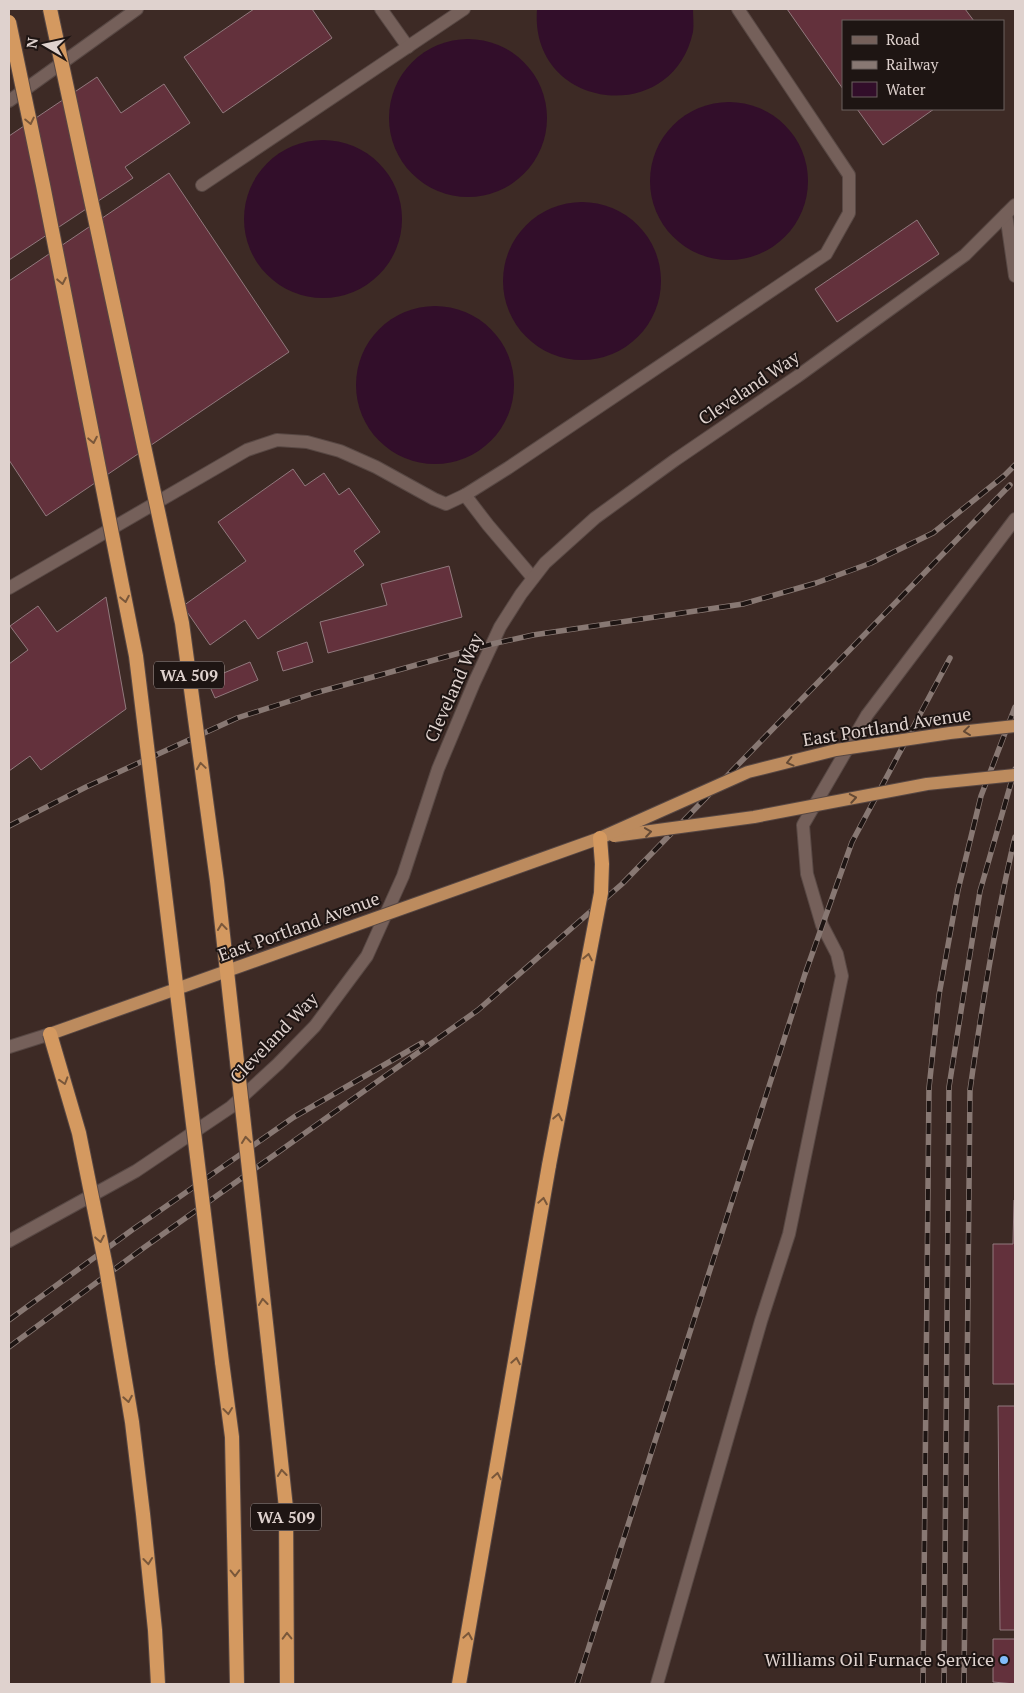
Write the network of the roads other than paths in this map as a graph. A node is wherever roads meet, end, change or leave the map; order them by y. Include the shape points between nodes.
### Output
1 (50, 9) edge
2 (137, 9) edge
3 (381, 9) edge
4 (464, 9) edge
5 (738, 9) edge
6 (9, 22) edge
7 (408, 47) junction
8 (9, 100) edge
9 (202, 185) dead end
10 (1011, 209) edge
11 (1015, 276) edge
12 (465, 495) junction
13 (1015, 519) edge
14 (533, 578) junction
15 (9, 588) edge
16 (1015, 726) edge
17 (1015, 775) edge
18 (600, 838) junction
19 (50, 1034) junction
20 (13, 1046) edge
21 (9, 1241) edge
22 (158, 1684) edge
23 (237, 1684) edge
24 (287, 1684) edge
25 (460, 1684) edge
26 (657, 1684) edge

24 -> 1 highway, WA 509, bridge via 286,1508 217,881 182,623
2 - 8 street
3 - 7 street
4 - 7 street
5 - 12 street via 850,175 849,213 826,254
6 -> 23 highway, WA 509, bridge via 136,656 232,1437
7 - 9 street
10 - 11 street
10 - 14 street, Cleveland Way via 965,255 595,518
12 - 14 street
12 - 15 street via 446,504 340,451 307,442 277,440 247,450
13 - 26 street via 867,715 803,825 807,874 842,976 789,1234
14 - 21 street, Cleveland Way via 500,627 474,683 438,769 403,876 367,956 315,1026 232,1107 136,1172
16 -> 18 main road, East Portland Avenue, bridge via 836,750 748,772
18 -> 17 main road, East Portland Avenue, bridge via 754,817 927,784
18 - 19 main road, East Portland Avenue, bridge
25 -> 18 highway, bridge via 549,1165 600,894
19 - 20 street, East Portland Avenue
19 -> 22 highway, bridge via 79,1132 132,1422

